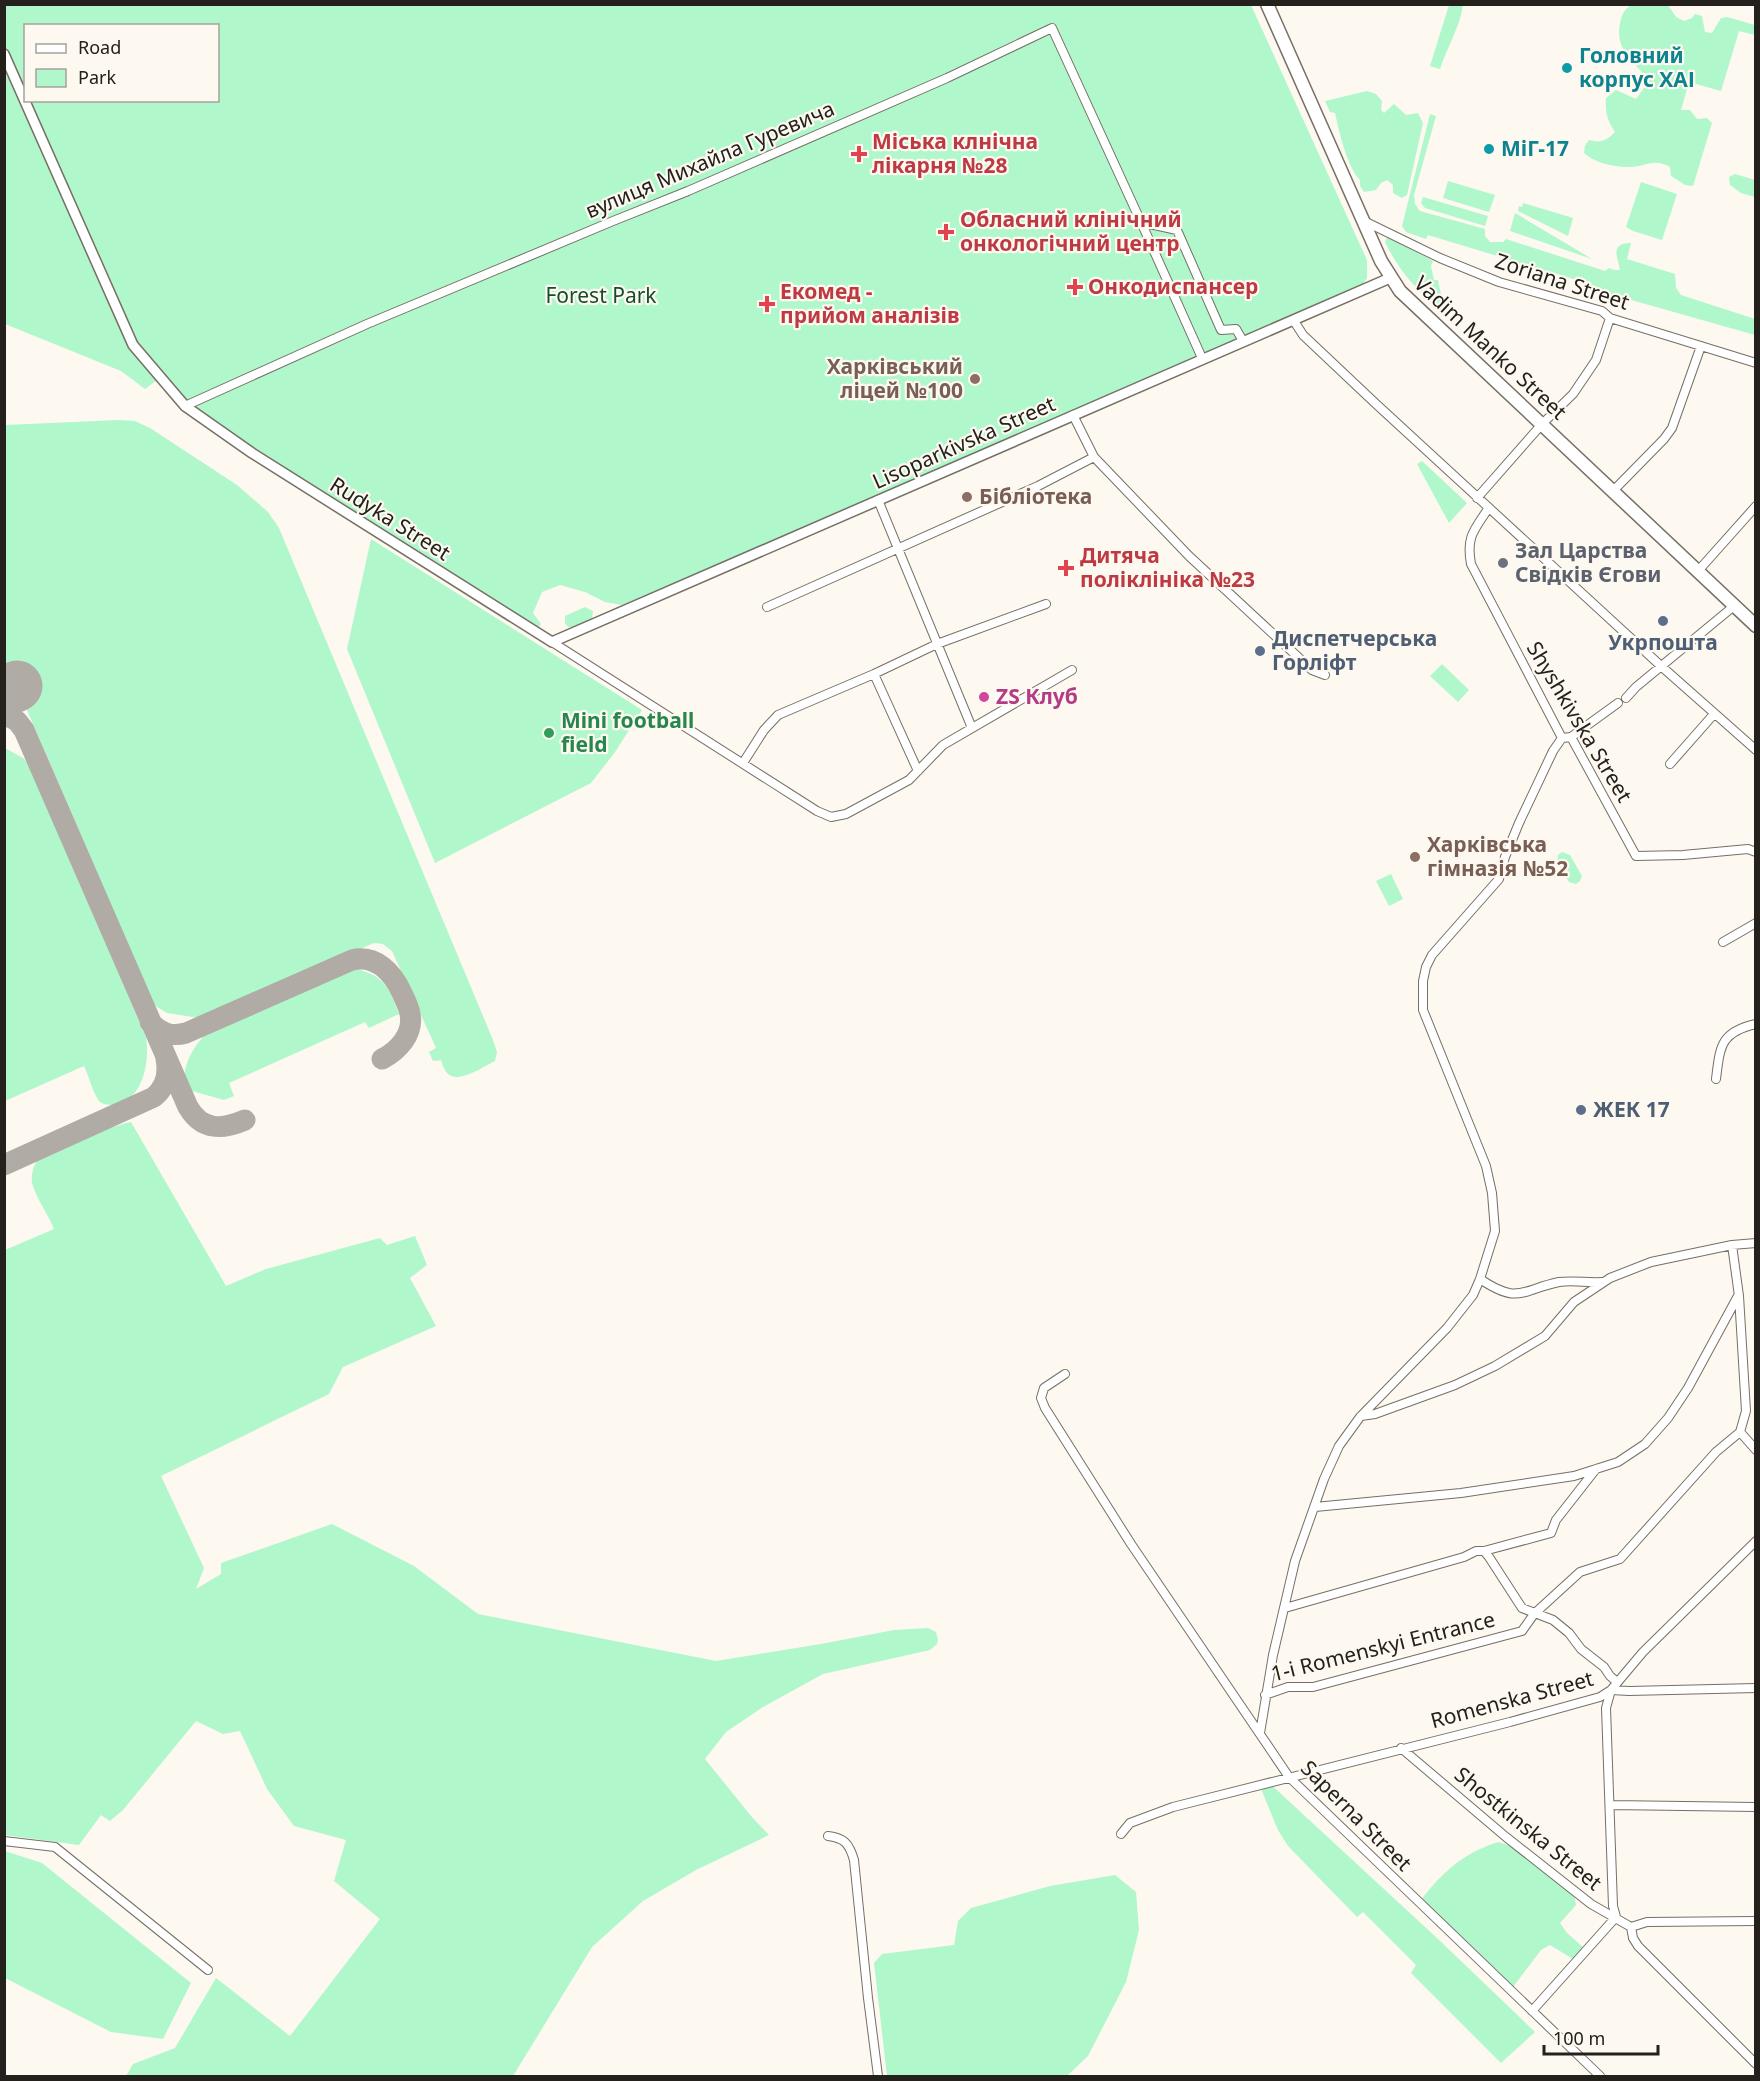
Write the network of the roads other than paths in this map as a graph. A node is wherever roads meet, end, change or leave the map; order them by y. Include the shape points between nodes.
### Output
1 (1267, 4) edge
2 (4, 54) edge
3 (24, 99) edge
4 (25, 102) edge
5 (1363, 220) junction
6 (1141, 222) junction
7 (1390, 278) junction
8 (1610, 318) junction
9 (1294, 321) junction
10 (1243, 341) junction
11 (1701, 346) junction
12 (1202, 358) junction
13 (1755, 363) edge
14 (185, 406) junction
15 (1073, 415) junction
16 (1542, 424) junction
17 (1094, 457) junction
18 (1613, 491) junction
19 (1477, 498) junction
20 (878, 500) junction
21 (1755, 506) edge
22 (1488, 509) junction
23 (898, 549) junction
24 (1698, 572) junction
25 (1046, 604) dead end
26 (1734, 606) junction
27 (767, 607) dead end
28 (1755, 626) edge
29 (552, 642) junction
30 (937, 644) junction
31 (1661, 666) junction
32 (1072, 670) dead end
33 (874, 674) junction
34 (1325, 675) dead end
35 (1626, 698) dead end
36 (1618, 704) dead end
37 (1714, 714) junction
38 (972, 728) junction
39 (1567, 738) junction
40 (1755, 750) edge
41 (743, 763) junction
42 (1670, 764) dead end
43 (918, 771) junction
44 (1755, 852) edge
45 (1755, 923) edge
46 (1723, 942) dead end
47 (1755, 1024) edge
48 (1716, 1079) dead end
49 (1755, 1243) edge
50 (1732, 1245) junction
51 (1480, 1279) junction
52 (1603, 1282) junction
53 (1739, 1296) junction
54 (1065, 1374) dead end
55 (1360, 1417) junction
56 (1740, 1432) junction
57 (1755, 1450) edge
58 (1596, 1469) junction
59 (1315, 1507) junction
60 (1755, 1541) edge
61 (1484, 1551) junction
62 (1285, 1608) junction
63 (1534, 1614) junction
64 (1617, 1682) junction
65 (1755, 1688) edge
66 (1611, 1690) junction
67 (1265, 1695) junction
68 (1260, 1733) junction
69 (1401, 1748) junction
70 (1289, 1777) junction
71 (1611, 1805) junction
72 (1755, 1807) edge
73 (1121, 1834) dead end
74 (828, 1836) dead end
75 (4, 1841) edge
76 (1616, 1917) junction
77 (1755, 1921) edge
78 (1631, 1926) junction
79 (208, 1970) dead end
80 (1532, 2011) junction
81 (1755, 2064) edge
82 (878, 2076) edge
83 (1600, 2076) edge

1 - 5 main road, Vadim Manko Street
2 - 3 street, Rudyka Street
4 - 14 street, Rudyka Street via 133,345
5 - 7 main road, Vadim Manko Street
5 - 8 street, Zoriana Street via 1499,282 1602,311
6 - 10 street via 1177,230 1221,330 1236,329
6 - 12 street, вулиця Михайла Гуревича
6 - 14 street, вулиця Михайла Гуревича via 1053,28 688,191 367,324
7 - 9 street, Lisoparkivska Street
7 - 16 main road, Vadim Manko Street
8 - 11 street, Zoriana Street
8 - 16 street via 1587,375 1574,394
9 - 10 street, Lisoparkivska Street
9 - 19 street via 1303,335
10 - 12 street, Lisoparkivska Street
11 - 13 street, Zoriana Street
11 - 18 street via 1672,428
12 - 15 street, Lisoparkivska Street
14 - 29 street, Rudyka Street via 252,453
15 - 17 street
15 - 20 street, Lisoparkivska Street
16 - 18 main road, Vadim Manko Street
16 - 19 street
17 - 23 street
17 - 34 street via 1189,556 1312,670
18 - 24 main road, Vadim Manko Street
19 - 22 street
20 - 23 street
20 - 29 street, Lisoparkivska Street
21 - 24 street
22 - 31 street
22 - 39 street, Shyshkivska Street via 1468,543 1471,564
23 - 27 street
23 - 30 street
24 - 26 main road, Vadim Manko Street
25 - 30 street
26 - 28 main road, Vadim Manko Street
26 - 31 street
29 - 41 street, Rudyka Street
30 - 33 street
30 - 38 street
31 - 35 street
31 - 37 street
32 - 38 street
33 - 41 street via 778,715
33 - 43 street
36 - 39 street
37 - 40 street
37 - 42 street
38 - 43 street via 943,745
39 - 44 street, Shyshkivska Street via 1636,856 1748,849
39 - 51 street via 1553,750 1519,823 1499,879 1432,955 1423,981 1423,1010 1486,1166 1492,1193 1495,1231
41 - 43 street, Rudyka Street via 831,817 846,814 909,780
45 - 46 street
47 - 48 street via 1742,1027 1720,1047
49 - 50 street
50 - 52 street via 1651,1262
50 - 53 street
51 - 52 street via 1507,1293 1520,1294 1558,1283
51 - 55 street via 1473,1295 1447,1328
52 - 55 street via 1574,1302 1545,1336 1495,1366 1455,1385
53 - 56 street via 1746,1411
53 - 58 street via 1668,1418 1645,1444 1618,1462
54 - 68 street, Saperna Street via 1044,1388 1042,1403 1131,1544
55 - 59 street via 1339,1446
56 - 57 street
56 - 63 street, 1-i Romenskyi Entrance via 1716,1452 1620,1559 1580,1572
58 - 59 street via 1574,1476 1461,1493
58 - 61 street via 1556,1520 1551,1533
59 - 62 street via 1295,1561
60 - 64 street, Romenska Street
61 - 62 street
61 - 63 street via 1522,1608
62 - 67 street
63 - 64 street via 1553,1620 1569,1633
63 - 67 street, 1-i Romenskyi Entrance via 1522,1630 1313,1687 1288,1687
64 - 66 street, Romenska Street
65 - 66 street
66 - 69 street, Romenska Street via 1600,1697
66 - 71 street via 1606,1708
67 - 68 street
68 - 70 street, Saperna Street
69 - 70 street, Romenska Street
69 - 76 street, Shostkinska Street via 1591,1904
70 - 73 street, Romenska Street via 1173,1807 1130,1823
70 - 80 street, Saperna Street
71 - 72 street
71 - 76 street
74 - 82 street via 842,1838 850,1846 854,1860
75 - 79 street via 55,1847
76 - 78 street, Shostkinska Street
76 - 80 street
77 - 78 street via 1647,1922
78 - 81 street via 1638,1946
80 - 83 street, Saperna Street

